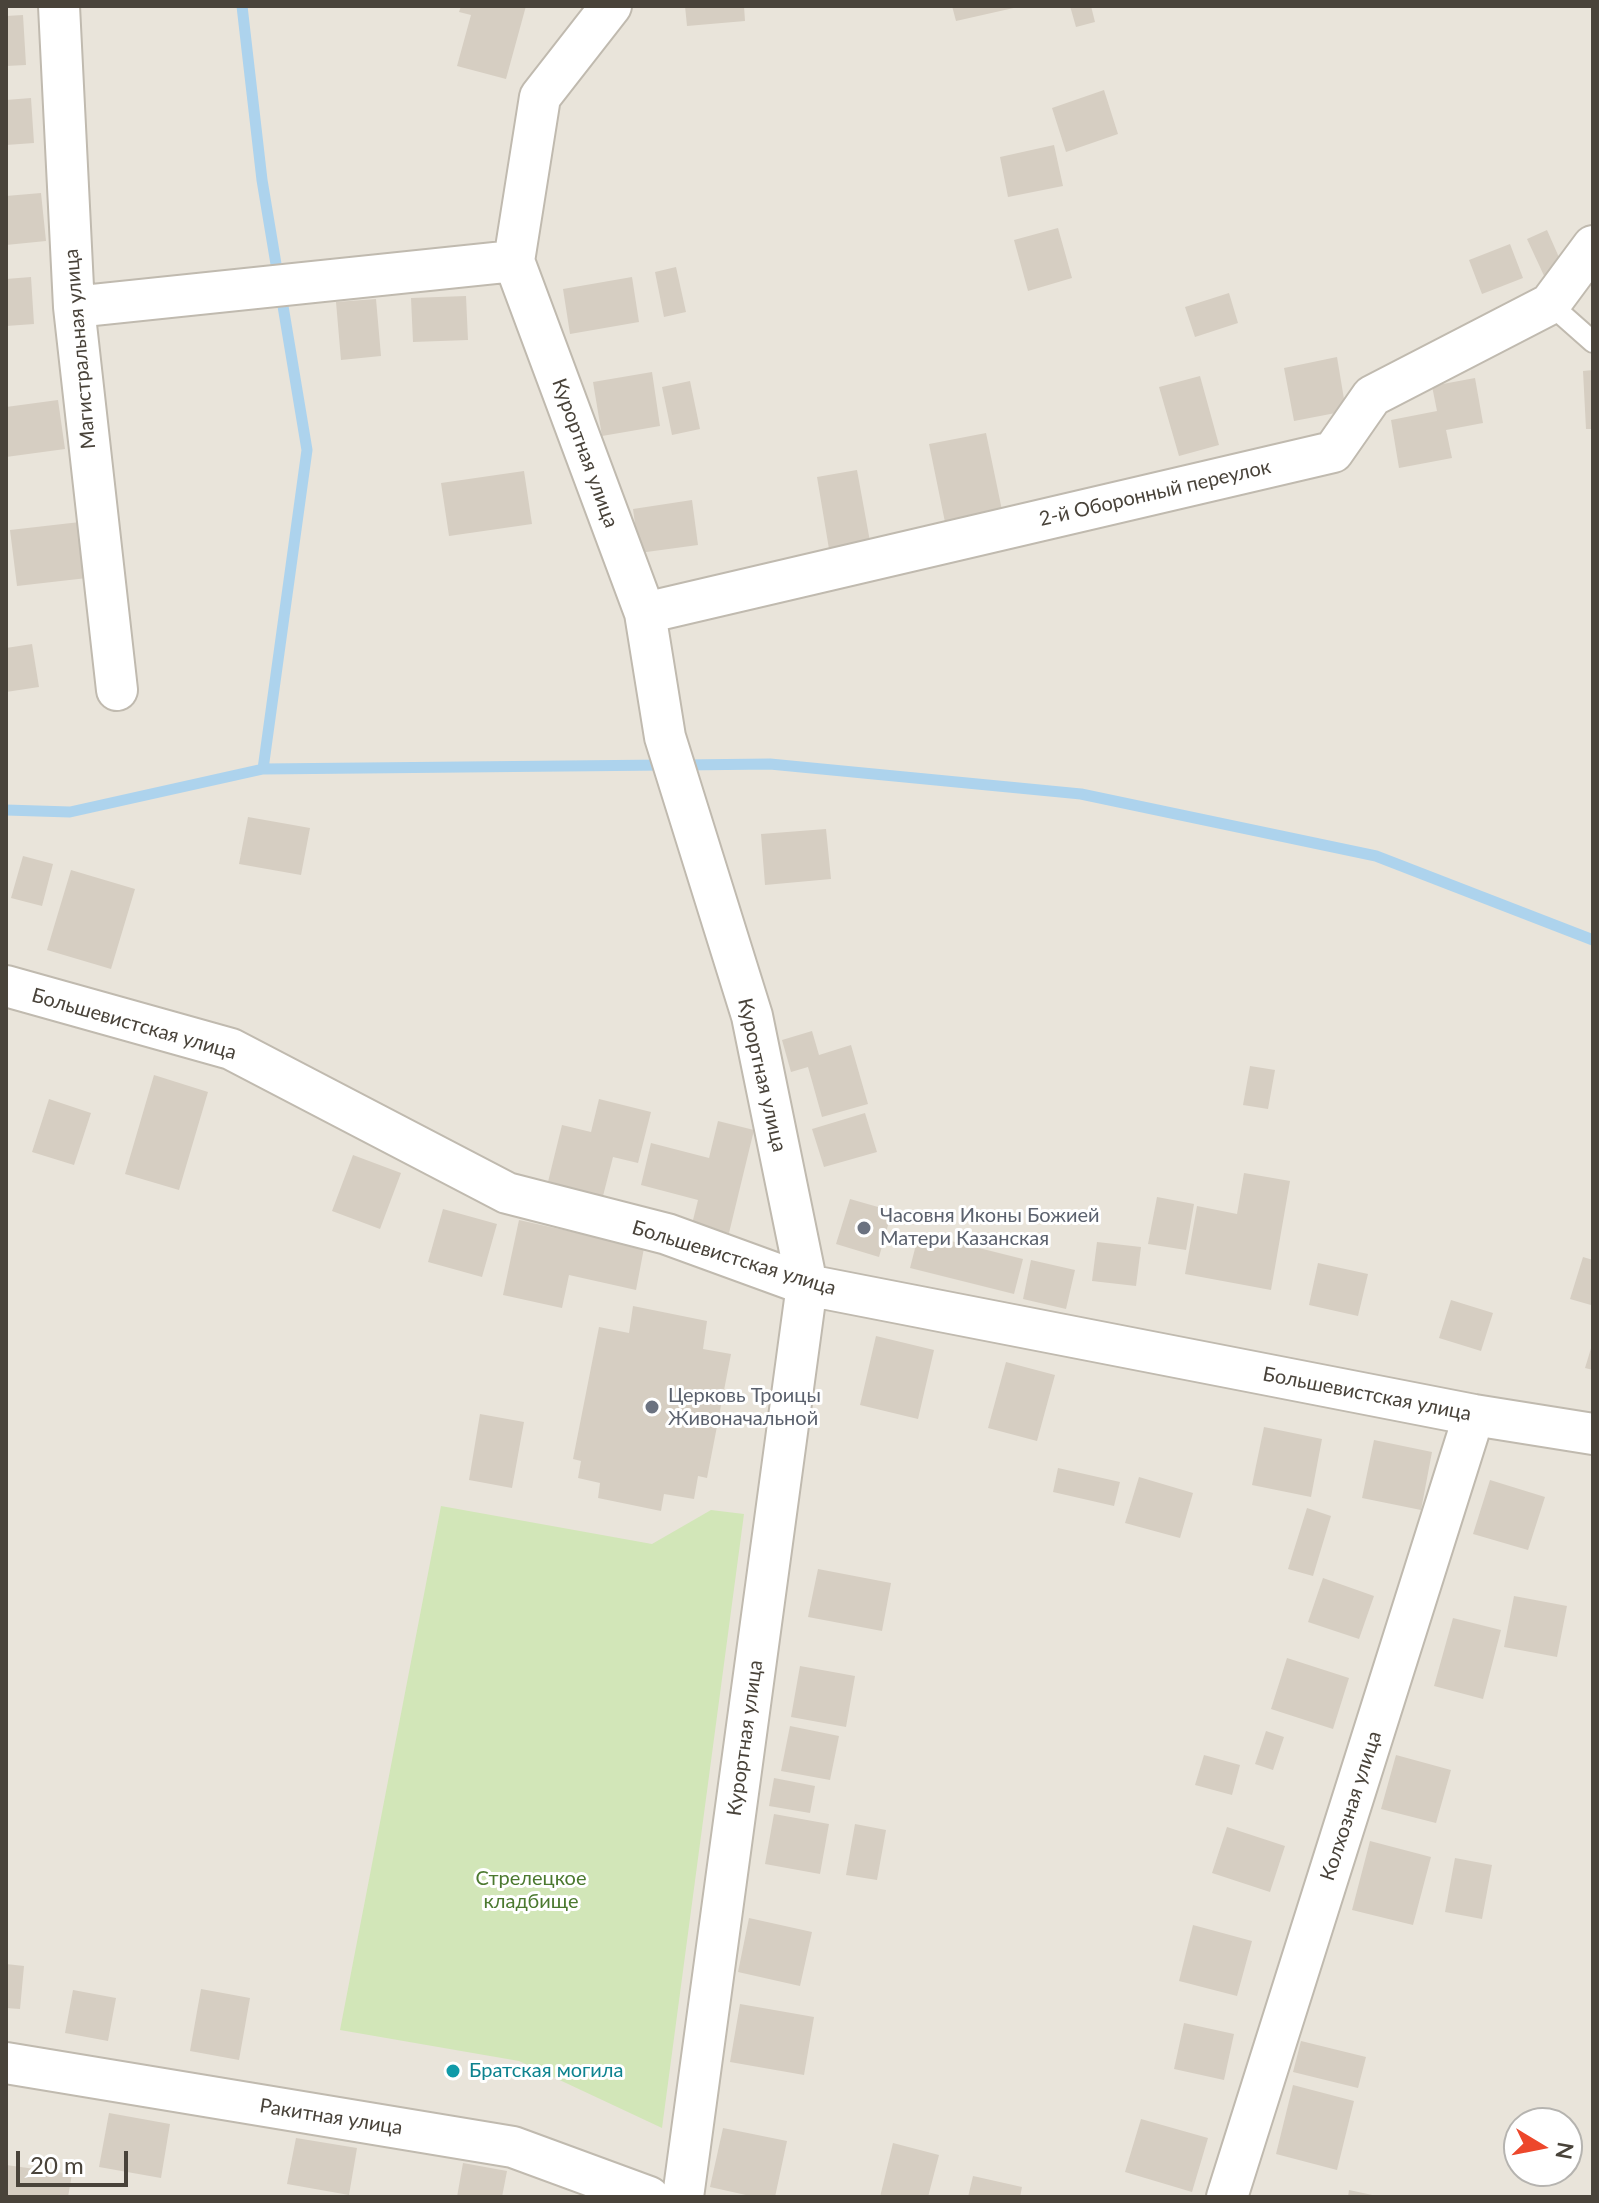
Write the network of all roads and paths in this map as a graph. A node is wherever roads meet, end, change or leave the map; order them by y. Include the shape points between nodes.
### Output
1 (59, 6) edge
2 (611, 6) edge
3 (1593, 246) edge
4 (514, 261) junction
5 (1550, 304) junction
6 (74, 307) junction
7 (1593, 342) edge
8 (645, 613) junction
9 (117, 690) dead end
10 (6, 986) edge
11 (807, 1285) junction
12 (1474, 1415) junction
13 (1593, 1434) edge
14 (6, 2063) edge
15 (649, 2197) edge
16 (683, 2197) edge
17 (1227, 2197) edge

1 - 6 street, Магистральная улица
2 - 4 street, Курортная улица via 540,97
3 - 5 street, 2-й Оборонный переулок
4 - 6 street
4 - 8 street, Курортная улица
5 - 7 lane
5 - 8 street, 2-й Оборонный переулок via 1372,396 1333,452
6 - 9 street, Магистральная улица
8 - 11 street, Курортная улица via 665,737 752,1016
10 - 11 street, Большевистская улица via 231,1049 507,1193 667,1234
11 - 12 street, Большевистская улица
11 - 16 street, Курортная улица
12 - 13 street, Большевистская улица
12 - 17 street, Колхозная улица
14 - 15 street, Ракитная улица via 513,2147

